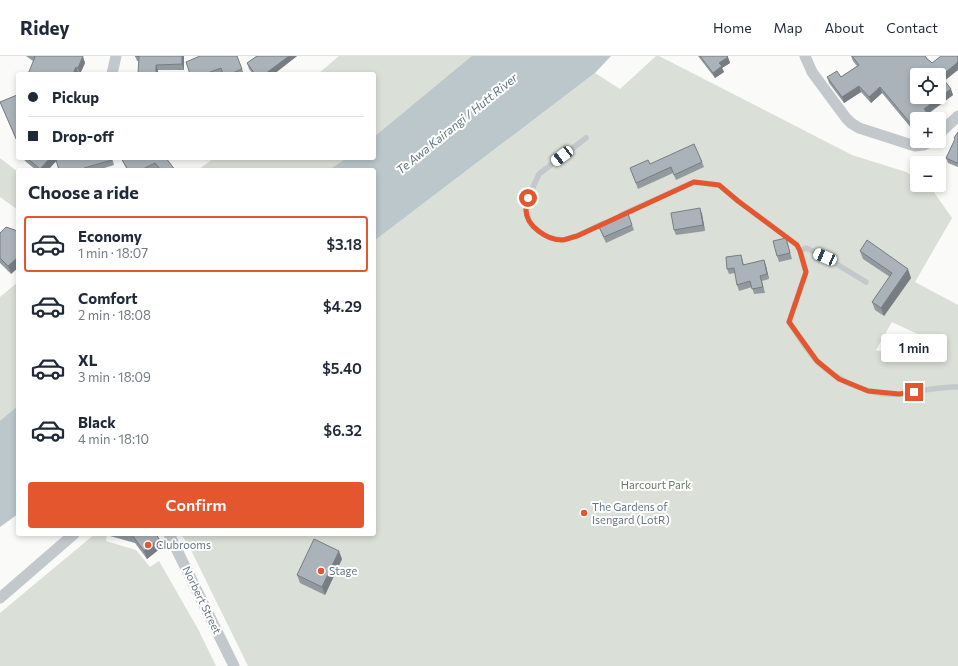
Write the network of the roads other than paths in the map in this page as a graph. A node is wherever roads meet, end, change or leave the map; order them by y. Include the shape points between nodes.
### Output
1 (116, 56) edge
2 (805, 56) edge
3 (112, 72) edge
4 (958, 116) edge
5 (946, 127) edge
6 (586, 138) dead end
7 (910, 144) edge
8 (616, 217) edge
9 (610, 220) edge
10 (800, 251) junction
11 (866, 282) dead end
12 (958, 387) edge
13 (72, 536) edge
14 (170, 536) edge
15 (0, 598) edge
16 (234, 666) edge

1 - 3 street
2 - 7 street via 812,72 846,118 855,126
4 - 5 street
6 - 9 lane via 539,174 528,198 526,211 530,223 540,232 550,238 562,240 577,236
8 - 10 lane via 694,182 719,185 797,245
10 - 11 lane via 806,248
10 - 12 lane via 806,272 789,322 817,361 839,379 868,391 899,394 948,386
13 - 15 street
14 - 16 street, Norbert Street

